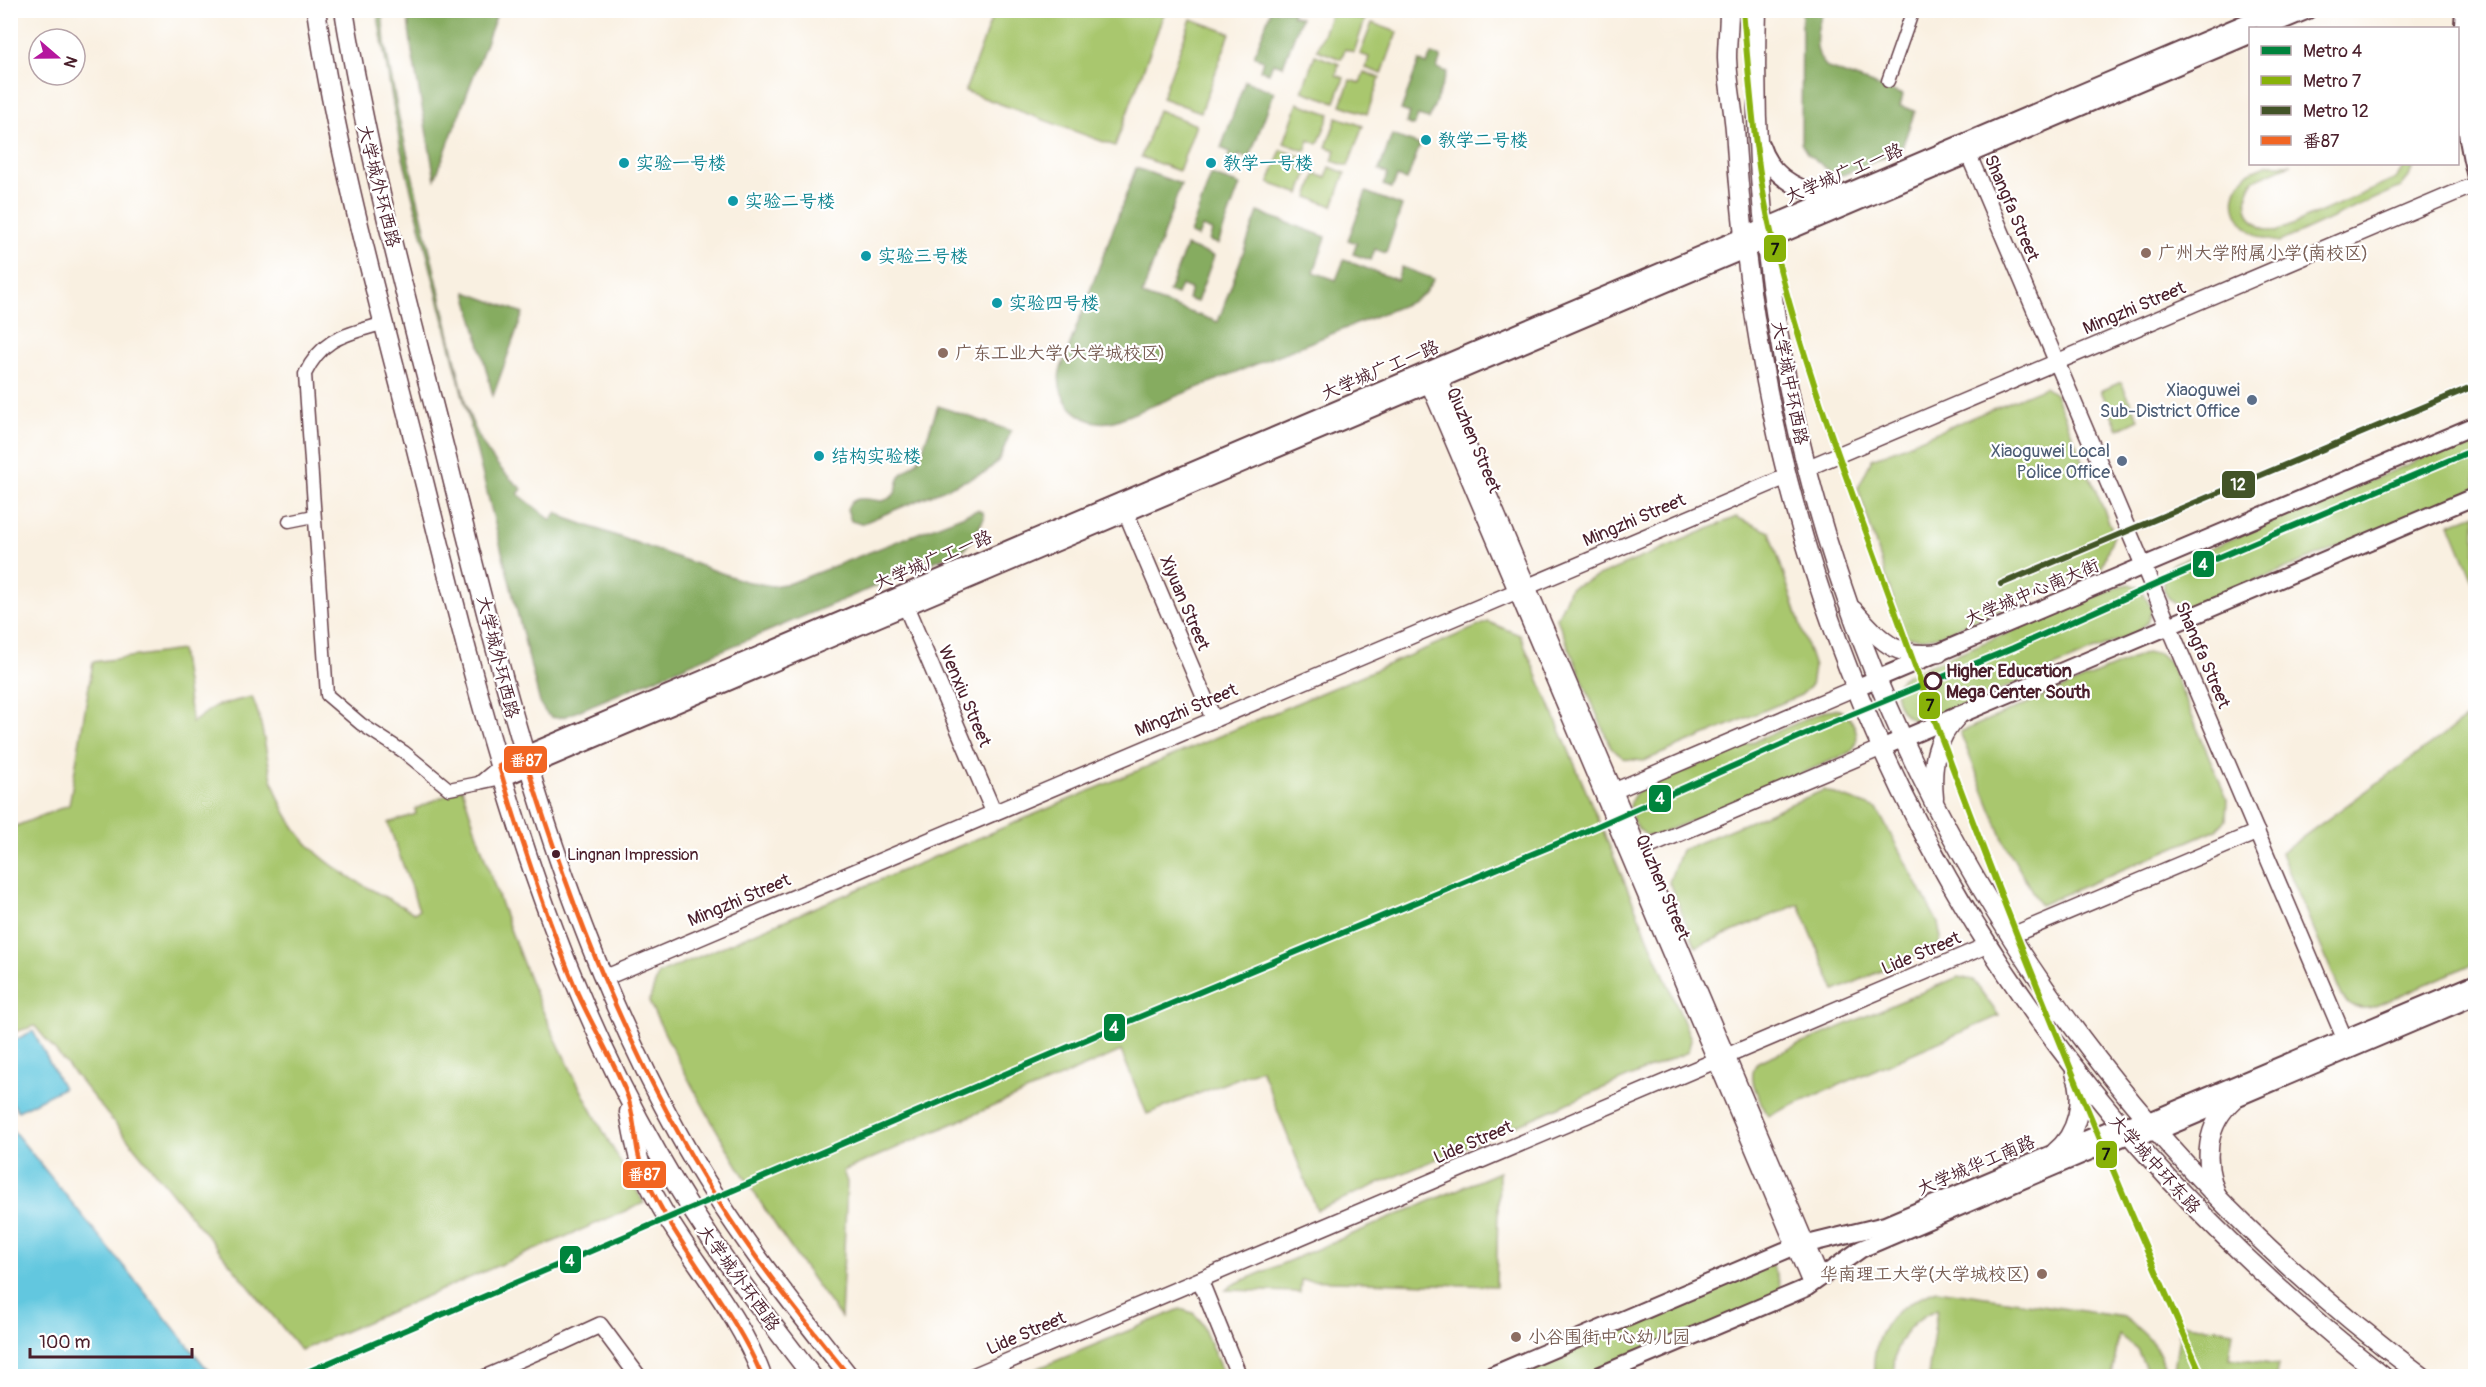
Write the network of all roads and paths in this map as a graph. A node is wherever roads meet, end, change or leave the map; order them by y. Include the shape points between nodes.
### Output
1 (316, 10) edge
2 (344, 10) edge
3 (1729, 10) edge
4 (1756, 10) edge
5 (1913, 10) edge
6 (2276, 10) edge
7 (2308, 10) edge
8 (2464, 10) edge
9 (2475, 13) edge
10 (2267, 27) edge
11 (2249, 35) edge
12 (1888, 81) dead end
13 (2475, 94) edge
14 (1759, 141) junction
15 (1966, 149) junction
16 (2475, 177) edge
17 (2475, 184) edge
18 (1844, 194) junction
19 (1766, 234) junction
20 (1744, 243) junction
21 (384, 323) junction
22 (2057, 362) junction
23 (1432, 376) junction
24 (2475, 425) edge
25 (1807, 468) junction
26 (1786, 477) junction
27 (2475, 496) edge
28 (1124, 507) junction
29 (314, 516) junction
30 (289, 521) dead end
31 (2144, 566) junction
32 (1522, 589) junction
33 (903, 601) junction
34 (1848, 604) junction
35 (2169, 626) junction
36 (1939, 653) junction
37 (1876, 679) junction
38 (1855, 688) junction
39 (1958, 716) junction
40 (1214, 720) junction
41 (1902, 739) junction
42 (1881, 748) junction
43 (526, 761) junction
44 (500, 772) junction
45 (1609, 793) junction
46 (1935, 806) junction
47 (994, 813) junction
48 (548, 832) junction
49 (2257, 832) junction
50 (522, 841) junction
51 (1634, 853) junction
52 (2010, 936) junction
53 (1988, 945) junction
54 (602, 980) junction
55 (2475, 983) edge
56 (2475, 996) edge
57 (2347, 1044) junction
58 (1721, 1058) junction
59 (2073, 1068) junction
60 (627, 1095) junction
61 (2234, 1099) junction
62 (2151, 1127) junction
63 (2124, 1130) junction
64 (2055, 1152) junction
65 (2219, 1200) junction
66 (1801, 1245) junction
67 (1200, 1280) junction
68 (1816, 1282) junction
69 (561, 1343) joint
70 (485, 1377) edge
71 (638, 1377) edge
72 (762, 1377) edge
73 (812, 1377) edge
74 (849, 1377) edge
75 (973, 1377) edge
76 (1239, 1377) edge
77 (1490, 1377) edge
78 (1598, 1377) edge
79 (2383, 1377) edge
80 (2422, 1377) edge

1 - 21 main road, 大学城外环西路 via 340,148
2 - 43 main road, 大学城外环西路 via 368,142
3 - 20 main road, 大学城中环西路 via 1727,59
4 - 14 main road, 大学城中环西路
5 - 12 street
6 - 15 main road, 大学城广工一路
7 - 10 main road
8 - 16 main road via 2463,91
9 - 13 main road
11 - 15 main road, 大学城广工一路
14 - 18 main road via 1769,163 1793,183 1820,194
14 - 19 main road, 大学城中环西路
15 - 18 main road, 大学城广工一路
15 - 19 main road, 大学城广工一路
15 - 22 street, Shangfa Street
17 - 22 street, Mingzhi Street
18 - 19 main road, 大学城广工一路
19 - 20 main road, 大学城广工一路
19 - 25 main road, 大学城中环西路 via 1785,363
20 - 23 main road, 大学城广工一路
20 - 26 main road, 大学城中环西路 via 1762,368
21 - 29 street via 331,341 314,355 305,374
21 - 44 main road, 大学城外环西路
22 - 25 street, Mingzhi Street
22 - 31 street, Shangfa Street
23 - 28 main road, 大学城广工一路
23 - 32 street, Qiuzhen Street
24 - 31 main road, 大学城中心南大街
25 - 34 main road, 大学城中环西路
26 - 32 street, Mingzhi Street
26 - 38 main road, 大学城中环西路 via 1818,588
27 - 35 main road
28 - 33 main road, 大学城广工一路
28 - 40 street, Xiyuan Street
29 - 30 street
29 - 44 street via 327,695 448,789 479,783
31 - 35 street, Shangfa Street
31 - 36 main road, 大学城中心南大街
32 - 40 street, Mingzhi Street
32 - 45 street, Qiuzhen Street
33 - 43 main road, 大学城广工一路
33 - 47 street, Wenxiu Street
34 - 36 main road via 1894,649 1914,654
34 - 37 main road, 大学城中环西路
35 - 39 main road
35 - 49 street, Shangfa Street
36 - 37 main road, 大学城中心南大街
37 - 38 main road, 大学城中心南大街
37 - 41 main road, 大学城中环西路
38 - 42 main road, 大学城中环东路
38 - 45 street, 大学城中心南大街
39 - 41 main road
39 - 46 main road via 1941,736 1936,754
40 - 47 street, Mingzhi Street
41 - 42 main road
41 - 46 main road, 大学城中环东路
42 - 51 street
42 - 53 main road, 大学城中环东路 via 1922,831
43 - 44 main road, 大学城广工一路
43 - 48 main road, 大学城外环西路
44 - 50 main road, 大学城外环西路
45 - 51 street, Qiuzhen Street
46 - 52 main road, 大学城中环东路
47 - 54 street, Mingzhi Street
48 - 50 main road via 533,823 523,831
48 - 54 main road, 大学城外环西路
49 - 52 street
49 - 57 street, Shangfa Street
50 - 60 main road, 大学城外环西路 via 572,978
51 - 58 street, Qiuzhen Street
52 - 62 main road, 大学城中环东路 via 2073,1030
53 - 58 street, Lide Street
53 - 59 main road, 大学城中环东路
54 - 74 main road, 大学城外环西路 via 667,1112 719,1202 771,1278
55 - 57 main road, 大学城华工南路
56 - 57 main road, 大学城华工南路
57 - 61 main road, 大学城华工南路
57 - 62 main road, 大学城华工南路
58 - 66 street, Qiuzhen Street
58 - 67 street, Lide Street
59 - 63 main road, 大学城中环东路
59 - 64 main road via 2079,1086 2079,1109 2067,1141
60 - 72 main road via 645,1175 665,1213 739,1323
60 - 73 main road, 大学城外环西路 via 656,1151 710,1238
61 - 62 main road, 大学城华工南路
61 - 65 main road via 2220,1114 2208,1146 2209,1170
62 - 63 main road, 大学城华工南路
62 - 65 main road, 大学城中环东路
63 - 64 main road, 大学城华工南路
63 - 68 main road, 大学城华工南路 via 1861,1249
63 - 79 main road, 大学城中环东路 via 2265,1278
64 - 66 main road, 大学城华工南路 via 1885,1225
65 - 80 main road, 大学城中环东路 via 2296,1275
66 - 68 street, Qiuzhen Street
66 - 77 main road, 大学城华工南路
67 - 75 street, Lide Street
67 - 76 street
68 - 78 main road, 大学城华工南路
69 - 70 street
69 - 71 street via 600,1324

